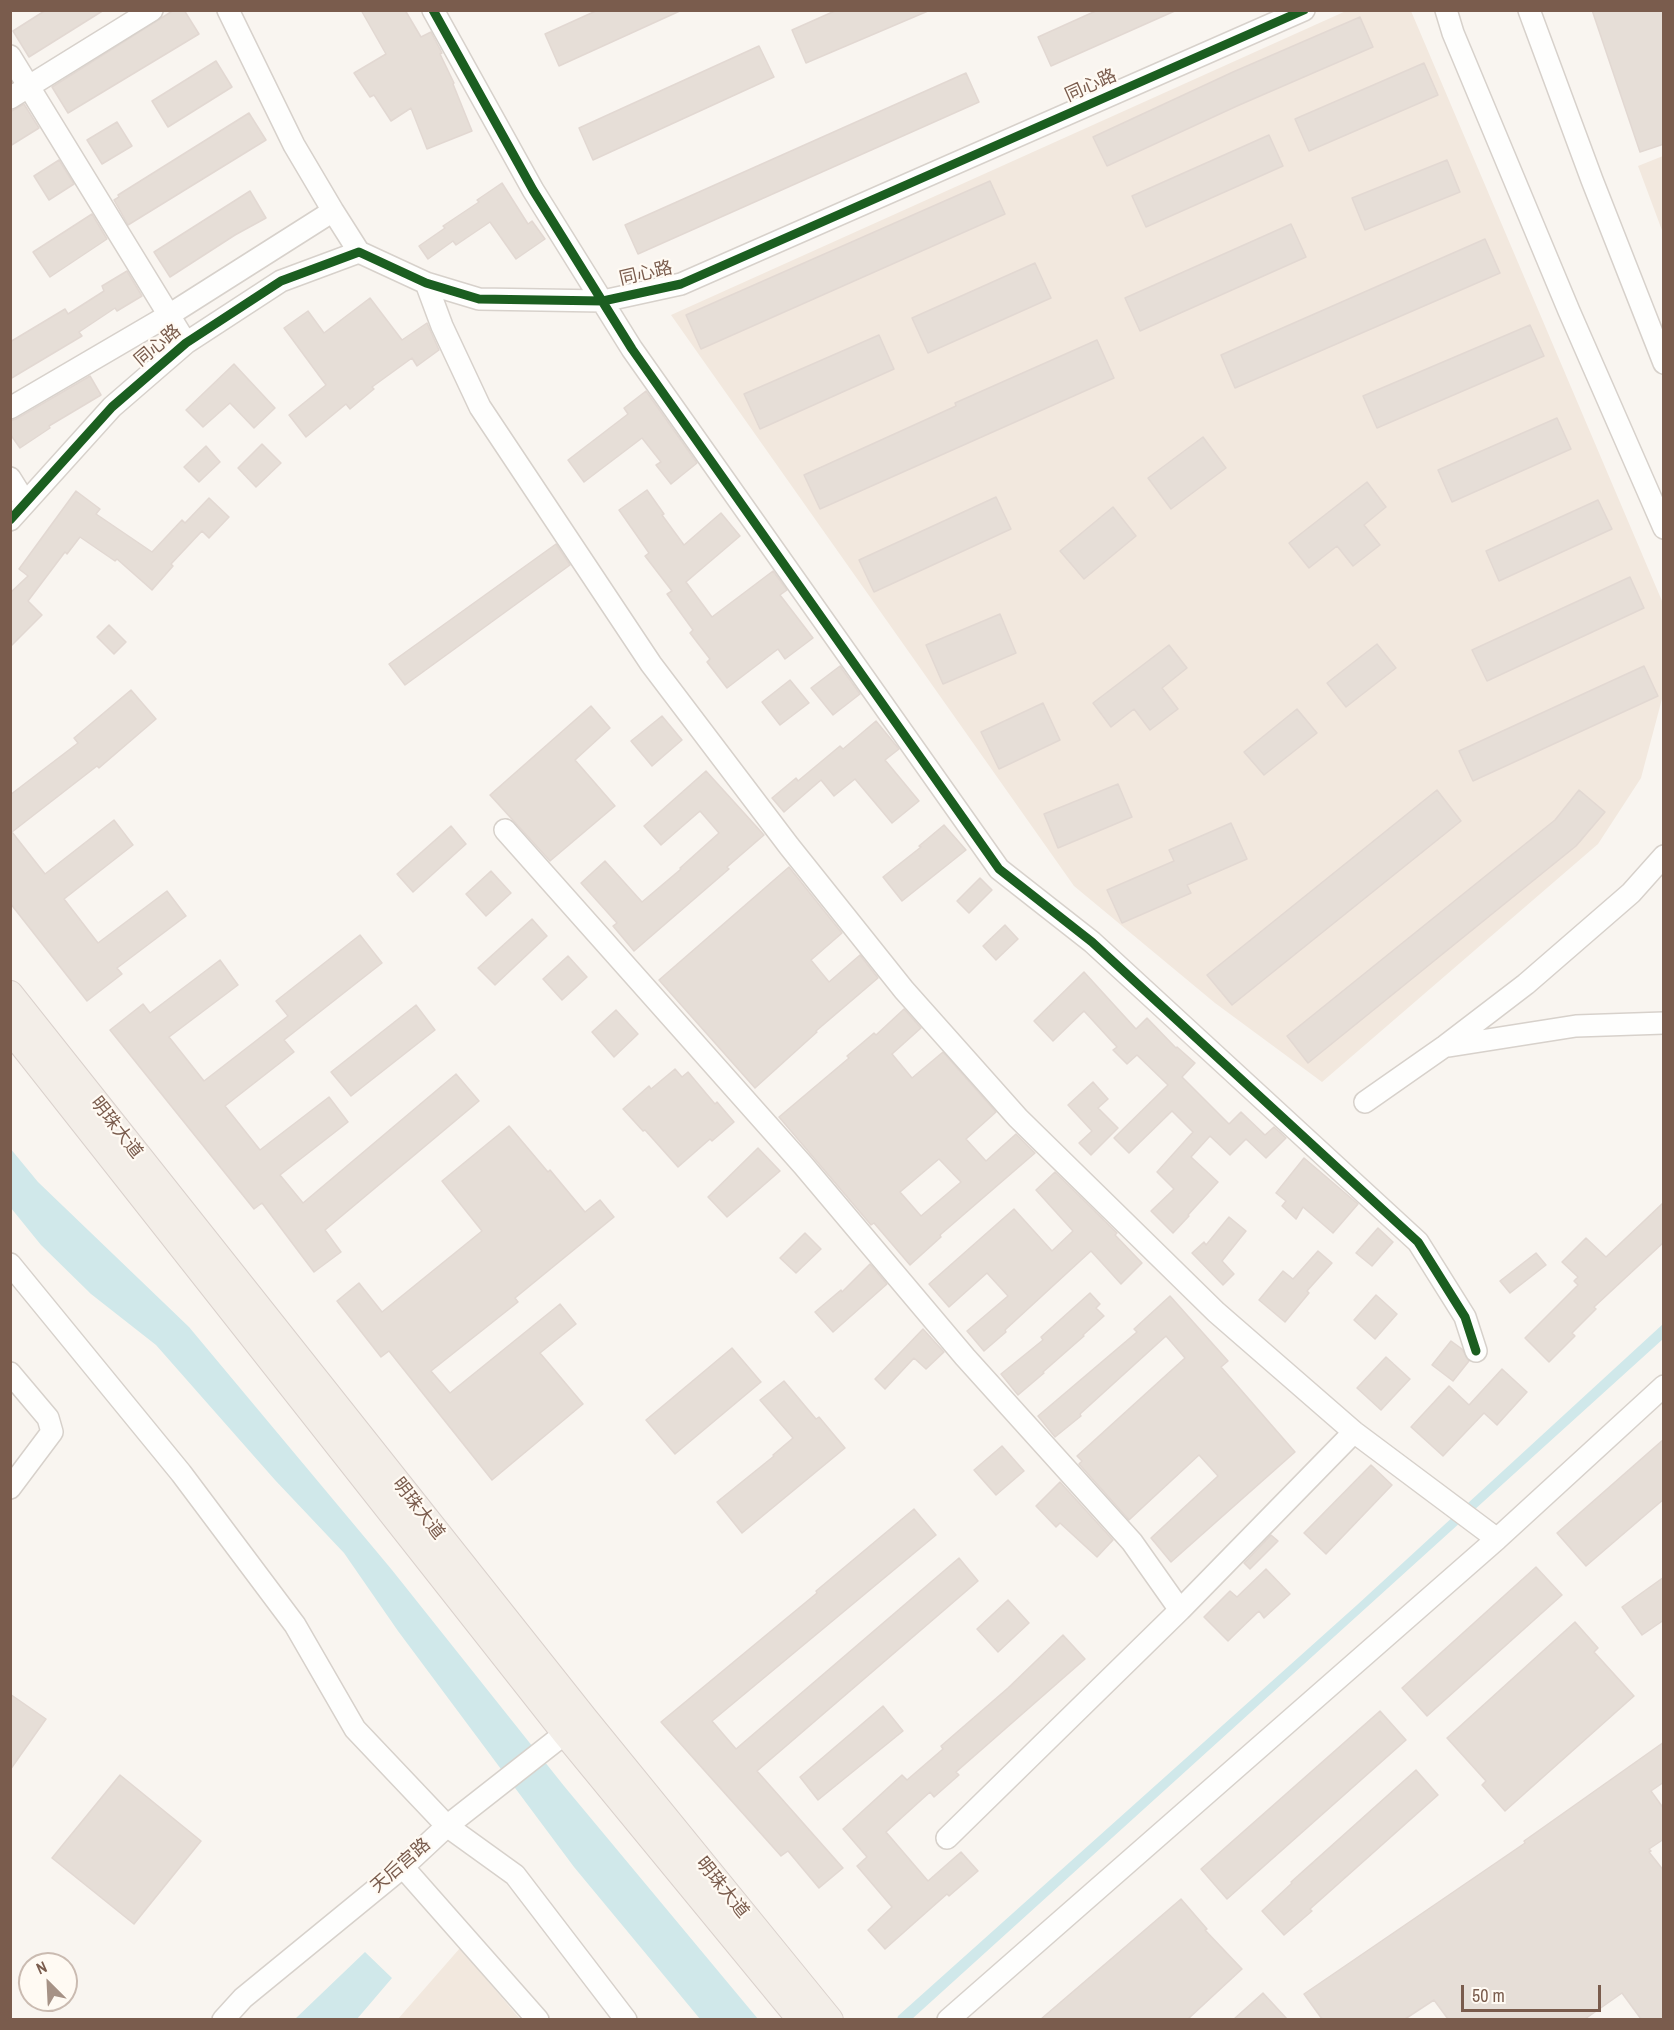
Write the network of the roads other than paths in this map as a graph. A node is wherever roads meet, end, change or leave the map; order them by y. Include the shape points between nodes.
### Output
1 (152, 10) edge
2 (228, 10) edge
3 (433, 10) edge
4 (1304, 10) edge
5 (1446, 10) edge
6 (1529, 10) edge
7 (10, 56) edge
8 (29, 86) junction
9 (10, 98) edge
10 (333, 211) junction
11 (359, 252) junction
12 (426, 283) junction
13 (603, 301) junction
14 (169, 315) junction
15 (186, 343) junction
16 (1664, 363) edge
17 (10, 408) edge
18 (10, 478) edge
19 (25, 502) junction
20 (10, 520) edge
21 (1664, 528) edge
22 (505, 830) dead end
23 (1664, 856) edge
24 (10, 994) edge
25 (1664, 1023) edge
26 (10, 1029) edge
27 (1445, 1046) junction
28 (1365, 1102) dead end
29 (10, 1264) edge
30 (1476, 1351) dead end
31 (10, 1373) edge
32 (1664, 1386) edge
33 (1354, 1432) junction
34 (10, 1488) edge
35 (1492, 1535) junction
36 (1180, 1610) junction
37 (567, 1731) junction
38 (447, 1826) junction
39 (946, 1838) dead end
40 (403, 1867) junction
41 (223, 2019) edge
42 (538, 2019) edge
43 (626, 2019) edge
44 (801, 2019) edge
45 (830, 2019) edge
46 (948, 2019) edge

1 - 8 street
2 - 10 street via 294,145
3 - 13 street via 533,190
4 - 13 street, 同心路 via 681,284
5 - 21 street via 1569,311
6 - 16 street
7 - 8 street
8 - 9 street
8 - 14 street
10 - 11 street
10 - 14 street
11 - 12 street, 同心路
11 - 15 street, 同心路 via 281,281
12 - 13 street, 同心路 via 479,299
12 - 33 street via 480,407 651,664 904,990 1018,1118 1216,1312
13 - 30 street via 632,349 999,869 1092,942 1418,1242 1465,1317
14 - 15 street
14 - 17 street
15 - 19 street, 同心路 via 112,407
18 - 19 street
19 - 20 street, 同心路
22 - 36 street via 803,1165 965,1357 1132,1542
23 - 27 street via 1631,893 1526,984
24 - 37 main road, 明珠大道
25 - 27 street via 1576,1026
26 - 37 main road, 明珠大道
27 - 28 street
29 - 38 street via 181,1473 295,1625 355,1729
31 - 34 street via 48,1418 52,1432
32 - 35 street
33 - 35 street
33 - 36 street
35 - 46 street
36 - 39 street
37 - 38 street, 天后宫路
37 - 44 main road, 明珠大道
37 - 45 main road, 明珠大道
38 - 40 street, 天后宫路
38 - 43 street via 515,1875
40 - 41 street, 天后宫路 via 243,1998
40 - 42 street

